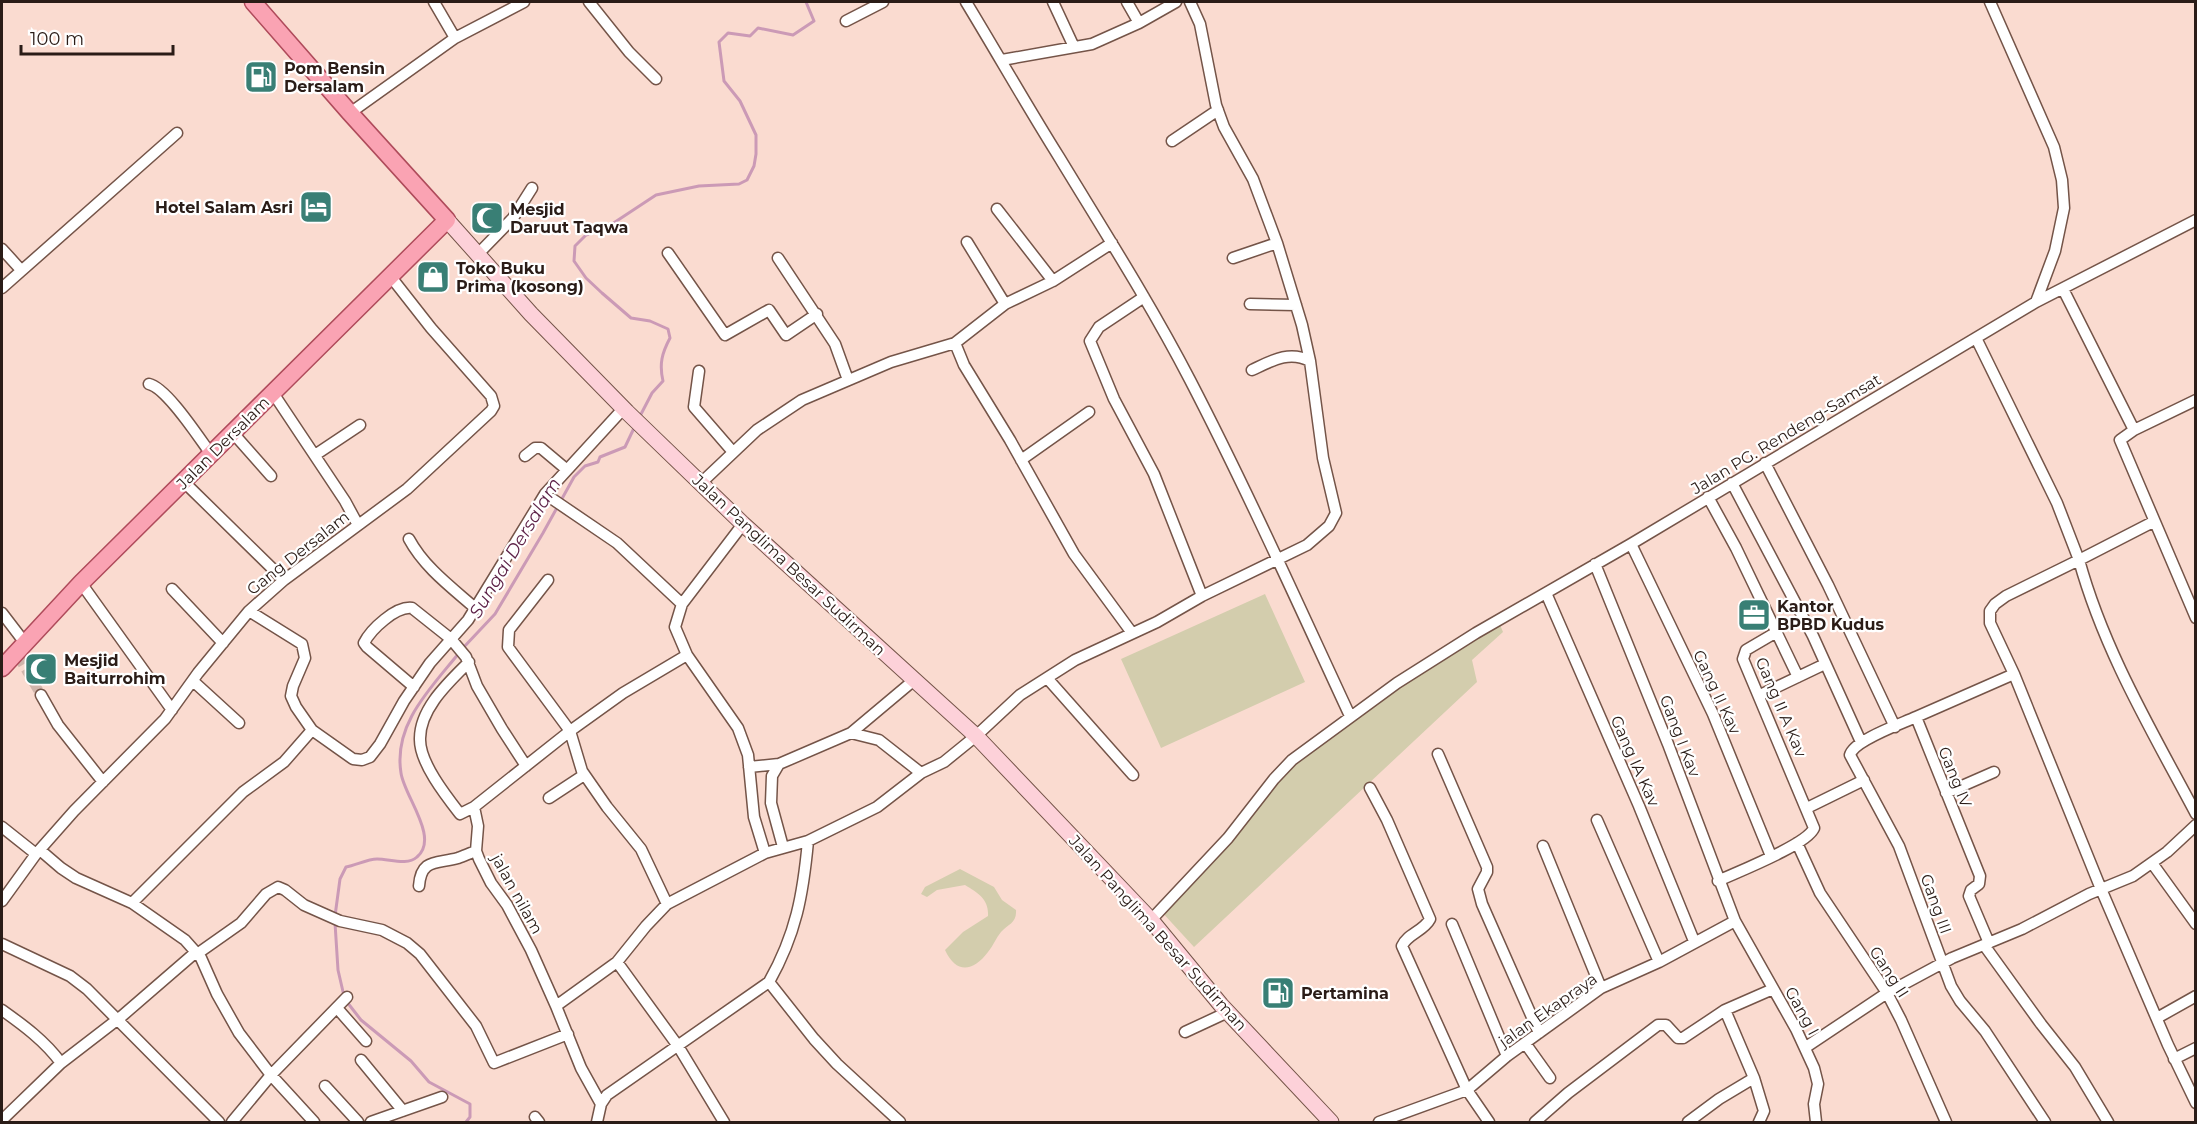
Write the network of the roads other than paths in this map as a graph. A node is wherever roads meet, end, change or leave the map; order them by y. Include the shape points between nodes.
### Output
1 (253, 2) edge
2 (434, 2) edge
3 (524, 2) edge
4 (589, 2) edge
5 (883, 2) edge
6 (966, 2) edge
7 (1053, 2) edge
8 (1127, 2) edge
9 (1176, 2) edge
10 (1190, 2) edge
11 (1990, 2) edge
12 (846, 21) dead end
13 (1139, 23) junction
14 (455, 38) junction
15 (1074, 47) junction
16 (1002, 60) junction
17 (656, 79) dead end
18 (1218, 110) junction
19 (350, 113) junction
20 (177, 133) dead end
21 (1172, 141) dead end
22 (531, 188) dead end
23 (997, 209) dead end
24 (447, 220) junction
25 (2196, 220) edge
26 (967, 242) dead end
27 (1112, 243) junction
28 (1277, 243) junction
29 (2, 249) edge
30 (668, 253) dead end
31 (478, 254) junction
32 (778, 258) dead end
33 (1233, 258) dead end
34 (21, 270) junction
35 (391, 277) junction
36 (1053, 281) junction
37 (2, 288) edge
38 (2063, 289) junction
39 (1144, 297) junction
40 (2036, 302) junction
41 (1005, 304) junction
42 (1250, 304) dead end
43 (1296, 305) junction
44 (817, 314) junction
45 (1976, 338) junction
46 (955, 343) junction
47 (1310, 362) junction
48 (1252, 370) dead end
49 (699, 371) dead end
50 (848, 380) junction
51 (149, 384) dead end
52 (273, 393) junction
53 (2195, 401) edge
54 (625, 411) junction
55 (1089, 412) dead end
56 (360, 425) dead end
57 (2134, 430) junction
58 (233, 433) junction
59 (734, 452) junction
60 (211, 454) junction
61 (315, 455) junction
62 (525, 456) dead end
63 (1021, 460) junction
64 (1765, 463) junction
65 (566, 469) junction
66 (272, 476) dead end
67 (184, 482) junction
68 (701, 483) junction
69 (1732, 483) junction
70 (550, 497) junction
71 (1708, 497) junction
72 (2153, 522) junction
73 (743, 524) junction
74 (358, 525) junction
75 (409, 539) dead end
76 (1630, 544) junction
77 (1277, 559) junction
78 (2079, 560) junction
79 (1595, 564) junction
80 (284, 580) junction
81 (548, 580) dead end
82 (81, 583) junction
83 (172, 589) dead end
84 (1546, 593) junction
85 (1202, 597) junction
86 (682, 604) junction
87 (475, 608) junction
88 (249, 611) junction
89 (2, 613) edge
90 (2196, 618) edge
91 (1132, 633) junction
92 (1775, 633) junction
93 (223, 643) junction
94 (455, 643) junction
95 (20, 650) junction
96 (687, 655) junction
97 (468, 659) junction
98 (1825, 664) junction
99 (2, 668) edge
100 (2014, 674) junction
101 (1798, 677) junction
102 (1047, 678) junction
103 (193, 681) junction
104 (913, 681) junction
105 (414, 687) junction
106 (41, 695) tunnel mouth
107 (1760, 695) junction
108 (172, 710) junction
109 (1350, 716) junction
110 (1916, 717) junction
111 (239, 723) dead end
112 (1895, 727) junction
113 (312, 730) junction
114 (570, 731) junction
115 (851, 733) junction
116 (976, 736) junction
117 (1861, 742) junction
118 (1437, 753) dead end
119 (779, 764) junction
120 (526, 766) junction
121 (749, 766) junction
122 (1994, 772) dead end
123 (921, 773) junction
124 (584, 774) junction
125 (1133, 775) dead end
126 (1864, 780) junction
127 (103, 782) junction
128 (1370, 788) dead end
129 (1946, 793) junction
130 (549, 798) dead end
131 (474, 807) junction
132 (1807, 808) junction
133 (2196, 814) edge
134 (1597, 820) dead end
135 (2196, 825) edge
136 (2, 826) edge
137 (808, 841) junction
138 (1797, 843) junction
139 (1544, 846) dead end
140 (783, 847) junction
141 (476, 851) junction
142 (38, 852) junction
143 (765, 853) junction
144 (1771, 856) junction
145 (2152, 862) junction
146 (1718, 880) junction
147 (419, 886) dead end
148 (2101, 889) junction
149 (2, 901) edge
150 (132, 903) junction
151 (668, 903) junction
152 (1151, 920) junction
153 (1735, 921) junction
154 (1452, 924) dead end
155 (2196, 924) edge
156 (1694, 942) junction
157 (2, 944) edge
158 (1986, 944) junction
159 (196, 953) junction
160 (617, 962) junction
161 (1659, 962) junction
162 (1942, 963) junction
163 (769, 982) junction
164 (1601, 988) junction
165 (1773, 989) junction
166 (1887, 993) junction
167 (2196, 996) edge
168 (347, 997) dead end
169 (556, 1006) junction
170 (337, 1008) junction
171 (2, 1010) edge
172 (1725, 1010) junction
173 (1228, 1012) junction
174 (118, 1018) junction
175 (2157, 1018) junction
176 (1185, 1032) dead end
177 (1539, 1033) junction
178 (568, 1034) junction
179 (366, 1041) dead end
180 (1525, 1043) junction
181 (678, 1046) junction
182 (1806, 1047) junction
183 (2196, 1048) edge
184 (1507, 1056) junction
185 (2175, 1059) junction
186 (361, 1060) dead end
187 (61, 1063) junction
188 (272, 1076) junction
189 (1550, 1078) dead end
190 (1754, 1078) junction
191 (325, 1086) dead end
192 (2192, 1086) edge
193 (1467, 1090) junction
194 (442, 1097) dead end
195 (2196, 1103) edge
196 (601, 1104) junction
197 (403, 1112) junction
198 (2, 1120) edge
199 (219, 1122) edge
200 (232, 1122) edge
201 (315, 1122) edge
202 (358, 1122) edge
203 (371, 1122) edge
204 (597, 1122) edge
205 (724, 1122) edge
206 (900, 1122) edge
207 (1331, 1122) edge
208 (1379, 1122) edge
209 (1489, 1122) edge
210 (1535, 1122) edge
211 (1688, 1122) edge
212 (1760, 1122) edge
213 (1816, 1122) edge
214 (1946, 1122) edge
215 (2046, 1122) edge
216 (2108, 1122) edge

1 - 19 main road, Jalan Panglima Besar Sudirman
2 - 14 street
3 - 14 street
4 - 17 street
5 - 12 street
6 - 16 street
7 - 15 street
8 - 13 street
9 - 13 street
10 - 18 street via 1200,24
11 - 40 street via 2050,138 2062,180 2064,208 2055,251
13 - 15 street via 1092,44
14 - 19 street
15 - 16 street
16 - 27 street
18 - 21 street
18 - 28 street via 1253,178
19 - 24 main road, Jalan Panglima Besar Sudirman
20 - 34 street
22 - 31 street via 513,218
23 - 36 street
24 - 31 main road, Jalan Panglima Besar Sudirman
24 - 35 main road, Jalan Dersalam
25 - 38 street, Jalan PG. Rendeng-Samsat
26 - 41 street
27 - 36 street
27 - 39 street
28 - 33 street
28 - 43 street
29 - 34 street
30 - 44 street via 725,335 769,310 786,334
31 - 54 main road, Jalan Panglima Besar Sudirman
32 - 44 street
34 - 37 street
35 - 52 main road, Jalan Dersalam
35 - 74 street, Gang Dersalam via 490,396 494,406 407,489
36 - 41 street
38 - 40 street, Jalan PG. Rendeng-Samsat
38 - 57 street
39 - 77 street via 1190,380
39 - 85 street via 1099,327 1090,341 1114,399 1154,474
40 - 45 street, Jalan PG. Rendeng-Samsat
41 - 46 street
42 - 43 street
43 - 47 street
44 - 50 street
45 - 64 street, Jalan PG. Rendeng-Samsat
45 - 78 street via 2057,503
46 - 50 street
46 - 63 street
47 - 48 street via 1282,357
47 - 77 street via 1335,513 1329,526 1307,545
49 - 59 street via 694,407
50 - 59 street via 802,400 757,430
51 - 60 street via 168,397
52 - 58 main road, Jalan Dersalam
52 - 61 street
53 - 57 street
54 - 65 street
54 - 68 main road, Jalan Panglima Besar Sudirman
55 - 63 street
56 - 61 street
57 - 72 street via 2120,440
58 - 60 main road, Jalan Dersalam
58 - 66 street
59 - 68 street
60 - 67 main road, Jalan Dersalam
61 - 74 street
62 - 65 street via 541,448
63 - 91 street via 1074,554
64 - 69 street, Jalan PG. Rendeng-Samsat
64 - 112 street
65 - 70 street
67 - 80 street
67 - 82 main road, Jalan Dersalam
68 - 73 main road, Jalan Panglima Besar Sudirman
69 - 71 street, Jalan PG. Rendeng-Samsat
69 - 98 street
70 - 86 street via 623,548
70 - 87 street
71 - 76 street, Jalan PG. Rendeng-Samsat
71 - 92 street
72 - 78 street
72 - 90 street
73 - 86 street
73 - 104 main road, Jalan Panglima Besar Sudirman
74 - 80 street, Gang Dersalam
75 - 87 street via 427,565
76 - 79 street, Jalan PG. Rendeng-Samsat
76 - 144 street, Gang II Kav via 1713,714
77 - 85 street
77 - 109 street
78 - 100 street via 2006,596 1990,611 1990,623
78 - 133 street via 2121,674
79 - 84 street, Jalan PG. Rendeng-Samsat
79 - 146 street, Gang I Kav
80 - 88 street, Gang Dersalam
81 - 114 street via 509,630 508,647
82 - 95 main road, Jalan Dersalam
82 - 108 street
83 - 93 street
84 - 109 street, Jalan PG. Rendeng-Samsat via 1397,682
84 - 156 street, Gang IA Kav
85 - 91 street
86 - 96 street via 675,627
87 - 94 street
88 - 93 street, Gang Dersalam
88 - 113 street via 302,644 305,658 291,696
89 - 95 street
91 - 102 street
92 - 101 street
92 - 107 street, Gang II A Kav via 1746,650 1743,656
93 - 103 street, Gang Dersalam
94 - 97 street
94 - 105 street via 430,663
94 - 105 street via 409,608 392,615 366,639 367,647
95 - 99 main road, Jalan Dersalam
96 - 114 street
96 - 121 street via 738,728
97 - 120 street via 477,686
97 - 131 street via 434,702 422,724 420,741 443,793 460,814
98 - 101 street
98 - 117 street
100 - 110 street
100 - 148 street
101 - 107 street
102 - 116 street via 1020,695
102 - 125 street
103 - 108 street, Gang Dersalam
103 - 111 street
104 - 115 street
104 - 116 main road, Jalan Panglima Besar Sudirman
105 - 113 street via 380,744 362,760 353,759
106 - 127 street
107 - 132 street, Gang II A Kav
108 - 127 street, Gang Dersalam
109 - 152 street, Jalan PG. Rendeng-Samsat via 1292,760 1228,838
110 - 112 street
110 - 129 street, Gang IV
112 - 117 street
113 - 150 street via 284,762 243,792
114 - 120 street
114 - 124 street
115 - 119 street
115 - 123 street via 879,740
116 - 123 street via 944,762
116 - 152 main road, Jalan Panglima Besar Sudirman
117 - 126 street, Gang III via 1850,755
118 - 177 street via 1487,867 1478,890 1482,904
119 - 121 street
119 - 140 street via 772,776 771,803
120 - 131 street
121 - 143 street via 754,817
122 - 129 street
123 - 137 street via 878,807
124 - 130 street
124 - 151 street via 641,849
126 - 132 street
126 - 162 street, Gang III via 1899,846
127 - 142 street, Gang Dersalam
128 - 193 street via 1430,919 1402,946
129 - 158 street, Gang IV via 1980,876 1970,896
131 - 141 street, jalan nilam via 478,826
132 - 138 street, Gang II A Kav via 1814,828 1812,835
134 - 161 street
135 - 145 street
136 - 142 street
137 - 140 street
137 - 163 street via 804,885 795,922 784,955
138 - 144 street
138 - 166 street, Gang II via 1820,892
139 - 164 street
140 - 143 street
141 - 147 street via 430,864 423,870
141 - 169 street, jalan nilam via 531,950
142 - 149 street, Gang Dersalam
142 - 150 street via 76,878
143 - 151 street
144 - 146 street
145 - 148 street via 2133,876
145 - 155 street
146 - 153 street, Gang I Kav
148 - 158 street
148 - 175 street
150 - 159 street via 177,934
151 - 160 street
152 - 173 main road, Jalan Panglima Besar Sudirman
153 - 156 street, jalan Ekapraya
153 - 165 street, Gang I
154 - 184 street
156 - 161 street, jalan Ekapraya
157 - 174 street via 70,976
158 - 162 street
158 - 216 street, Gang IV via 2075,1067
159 - 174 street
159 - 178 street via 241,923 266,894 278,887 304,905 340,921 382,930 407,943 428,961 476,1026 494,1063
159 - 188 street via 239,1033
160 - 169 street
160 - 181 street
161 - 164 street, jalan Ekapraya
162 - 166 street
162 - 215 street, Gang III via 1960,1001
163 - 181 street
163 - 206 street via 814,1040
164 - 177 street, jalan Ekapraya
165 - 172 street
165 - 182 street, Gang I
166 - 182 street
166 - 214 street, Gang II
167 - 175 street
168 - 170 street
169 - 178 street, jalan nilam
170 - 179 street
170 - 188 street
171 - 187 street via 26,1027
172 - 190 street
172 - 210 street via 1683,1038 1677,1038 1666,1025 1658,1025
173 - 176 street
173 - 207 main road, Jalan Panglima Besar Sudirman
174 - 187 street
174 - 199 street
175 - 185 street
177 - 180 street, jalan Ekapraya
178 - 196 street, jalan nilam
180 - 184 street, jalan Ekapraya
180 - 189 street
181 - 196 street via 607,1095
181 - 205 street
182 - 213 street, Gang I via 1818,1084
183 - 185 street
184 - 193 street, jalan Ekapraya
185 - 192 street
186 - 197 street
187 - 198 street
188 - 200 street
188 - 201 street
190 - 211 street
190 - 212 street via 1764,1111
191 - 202 street
192 - 195 street
193 - 208 street, jalan Ekapraya
193 - 209 street
194 - 197 street
196 - 204 street
197 - 203 street

